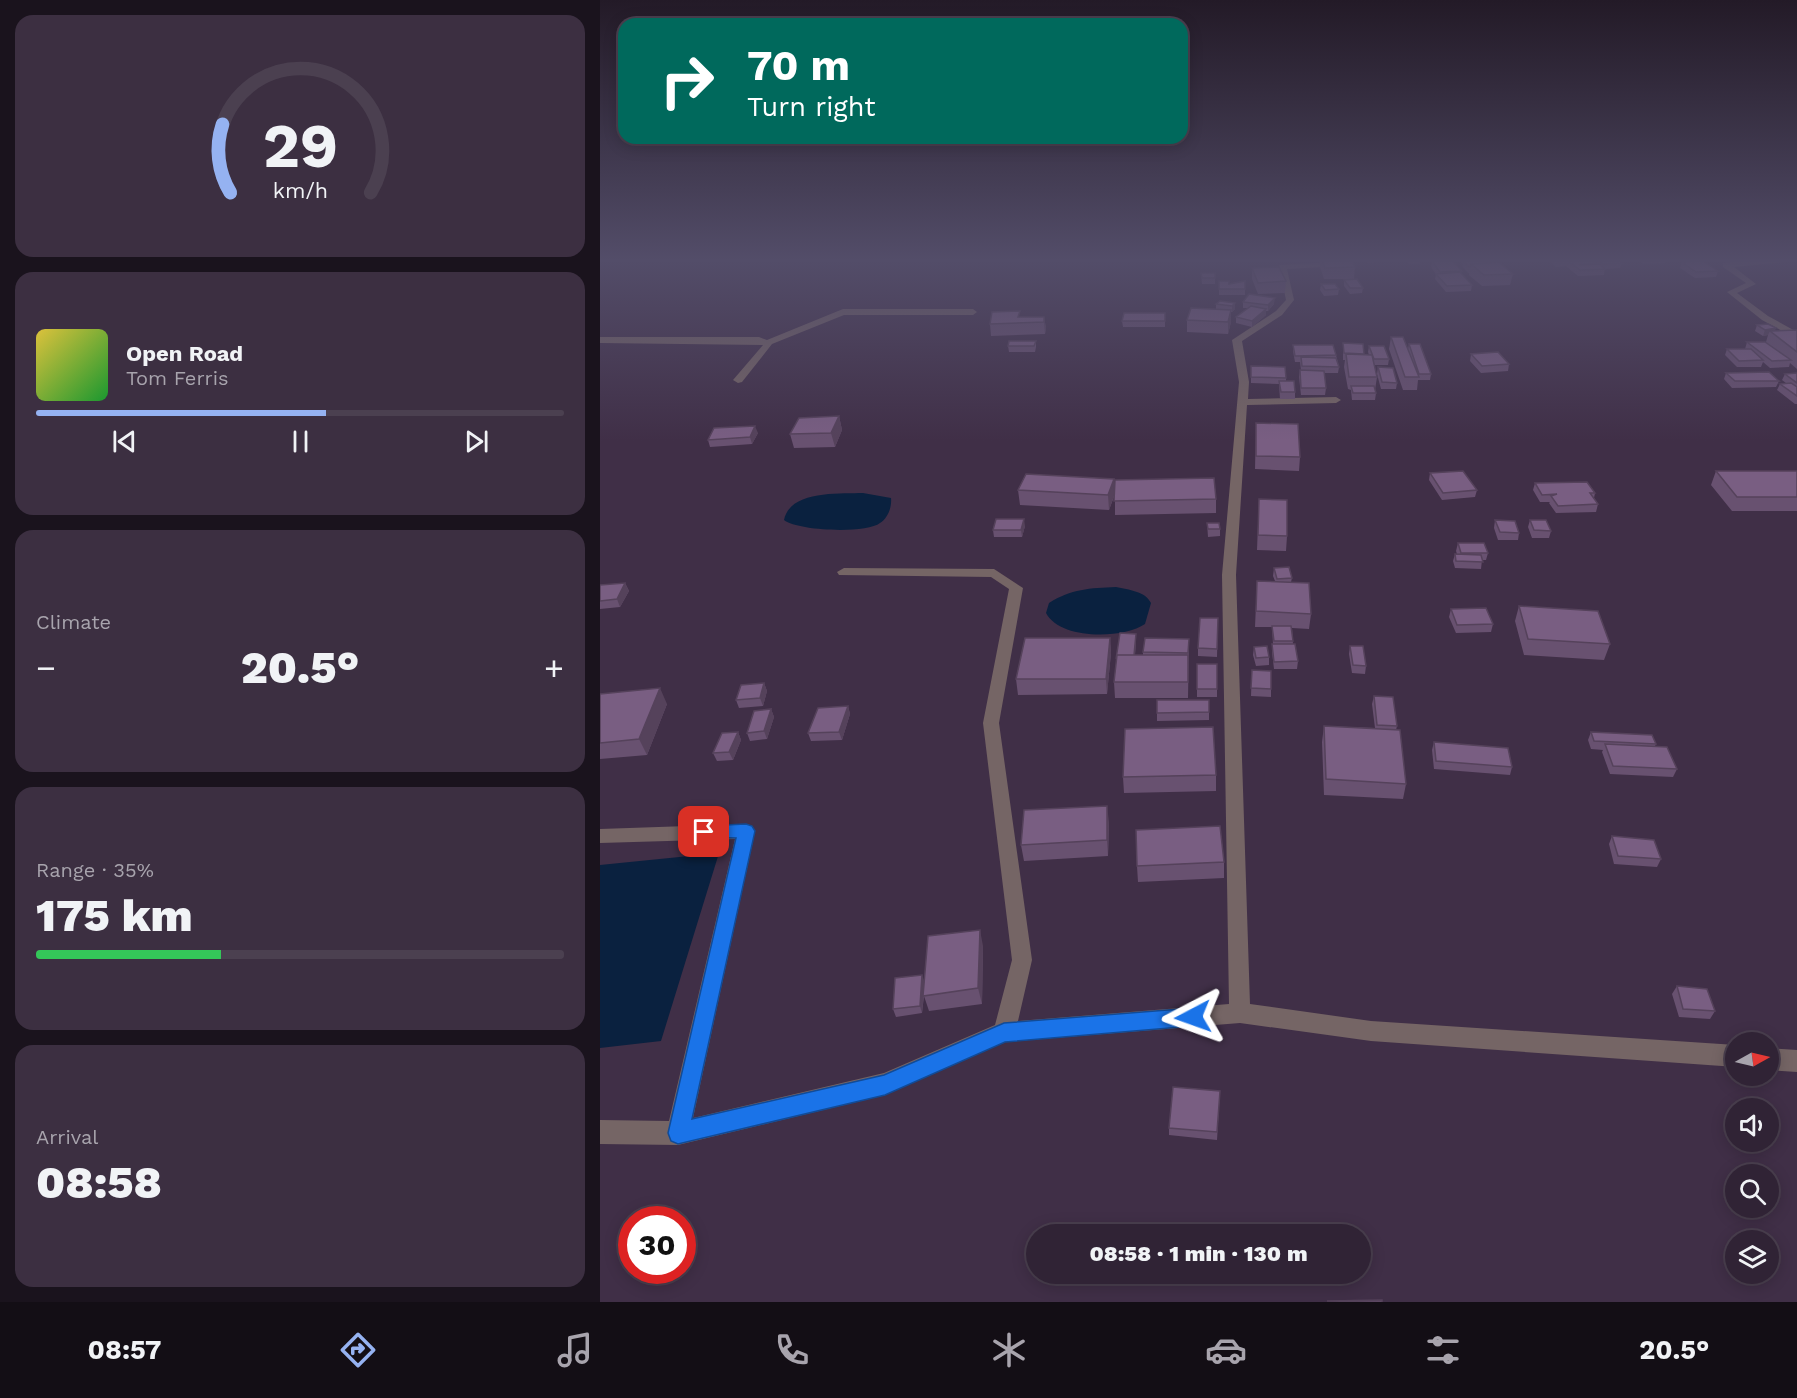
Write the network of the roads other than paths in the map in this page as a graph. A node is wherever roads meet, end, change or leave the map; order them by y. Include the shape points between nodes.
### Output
1 (824, 320) edge
2 (1269, 320) edge
3 (1768, 320) edge
4 (1797, 336) edge
5 (600, 340) edge
6 (767, 343) junction
7 (738, 380) dead end
8 (1336, 400) dead end
9 (1242, 402) junction
10 (844, 572) dead end
11 (600, 836) edge
12 (1240, 1013) junction
13 (1004, 1032) junction
14 (1725, 1055) edge
15 (1779, 1060) edge
16 (1797, 1061) edge
17 (600, 1132) edge
18 (678, 1133) junction

1 - 6 street
2 - 9 street via 1238,340 1244,382
3 - 4 street
5 - 6 street
6 - 7 street
8 - 9 street
9 - 12 street via 1229,575
10 - 13 street via 994,573 1016,588 991,723 1022,960
11 - 18 street via 746,831
12 - 13 street
12 - 14 street via 1371,1030
13 - 18 street via 885,1084
15 - 16 street
17 - 18 street

